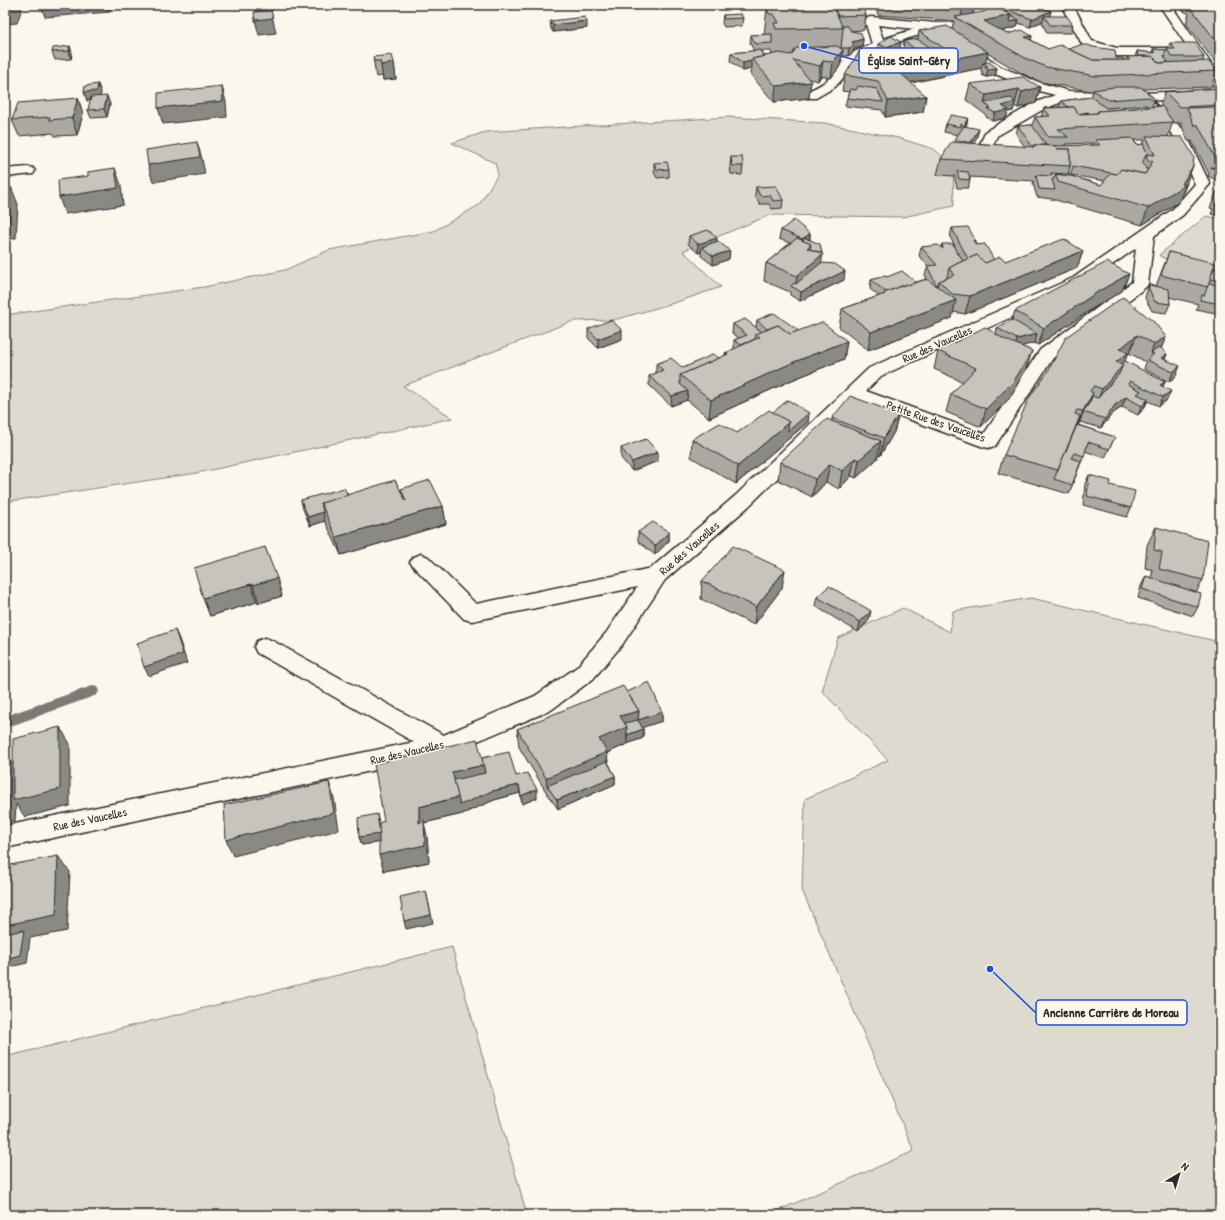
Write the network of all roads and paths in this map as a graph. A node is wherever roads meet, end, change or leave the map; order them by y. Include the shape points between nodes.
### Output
1 (1008, 5) edge
2 (1067, 5) edge
3 (1165, 5) edge
4 (936, 27) junction
5 (879, 45) junction
6 (1197, 52) junction
7 (857, 56) junction
8 (802, 60) edge
9 (1220, 87) edge
10 (1220, 94) edge
11 (811, 95) dead end
12 (1068, 95) junction
13 (1140, 97) junction
14 (980, 159) edge
15 (28, 171) dead end
16 (5, 173) edge
17 (1146, 234) junction
18 (853, 392) junction
19 (421, 562) dead end
20 (657, 575) junction
21 (265, 648) dead end
22 (442, 746) junction
23 (5, 837) edge

1 - 4 street via 968,25
2 - 6 street via 1087,43 1116,52
3 - 6 street
4 - 5 street via 913,32
4 - 5 street via 869,17
4 - 12 street via 997,70 1036,86
5 - 7 street
6 - 9 street
7 - 8 street
7 - 11 street via 830,84
10 - 13 street
12 - 13 street
12 - 14 street via 1039,106 991,134
13 - 17 street, Rue des Vaucelles via 1178,133 1203,184 1178,212
15 - 16 street
17 - 18 street, Rue des Vaucelles via 1079,281 875,372
17 - 18 street, Petite Rue des Vaucelles via 1140,284 1046,354 988,442
18 - 20 street, Rue des Vaucelles via 742,501
19 - 20 street via 472,613
20 - 22 street, Rue des Vaucelles via 614,639 585,673 543,703
21 - 22 street
22 - 23 street, Rue des Vaucelles

